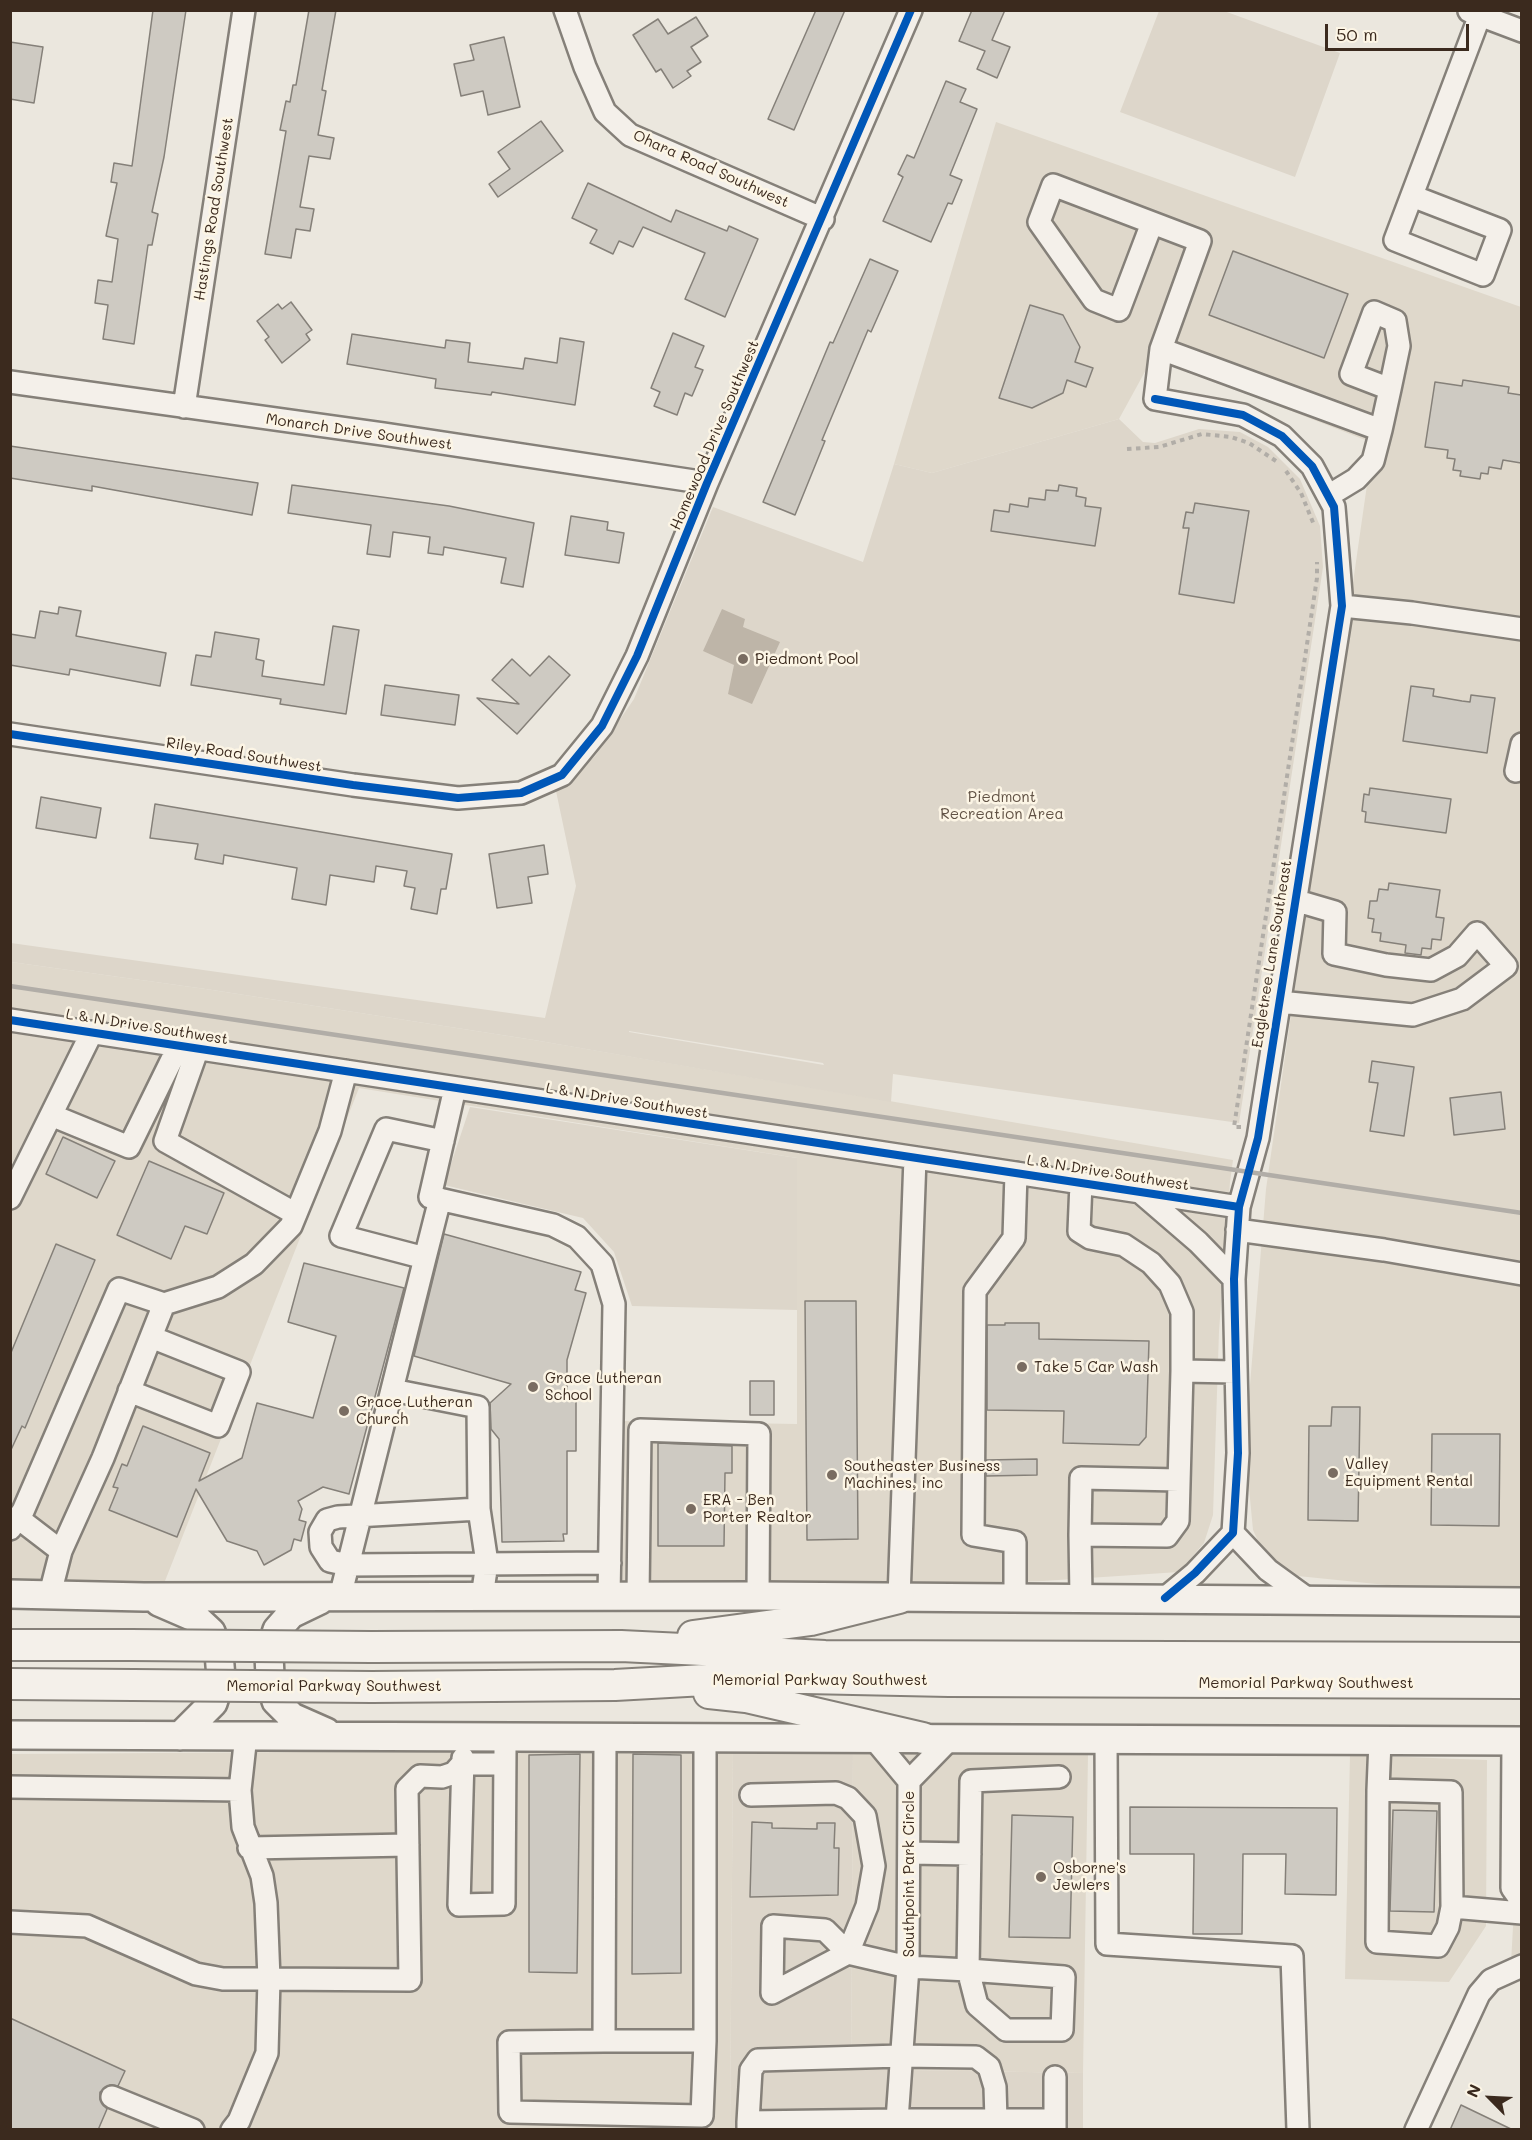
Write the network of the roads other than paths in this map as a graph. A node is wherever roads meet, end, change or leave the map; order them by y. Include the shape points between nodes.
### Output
1 (244, 10) edge
2 (565, 10) edge
3 (911, 10) edge
4 (1474, 13) edge
5 (1521, 31) edge
6 (1413, 196) junction
7 (823, 219) junction
8 (1152, 223) junction
9 (1161, 349) junction
10 (10, 382) edge
11 (1390, 389) dead end
12 (184, 407) junction
13 (1381, 430) junction
14 (708, 483) junction
15 (1328, 496) junction
16 (1342, 606) junction
17 (1521, 629) edge
18 (10, 734) edge
19 (1521, 744) edge
20 (1516, 771) dead end
21 (474, 797) joint
22 (1294, 900) junction
23 (1279, 1002) junction
24 (10, 1020) edge
25 (92, 1032) junction
26 (188, 1046) junction
27 (346, 1071) junction
28 (455, 1088) junction
29 (51, 1115) junction
30 (443, 1141) junction
31 (915, 1158) junction
32 (1016, 1173) junction
33 (1081, 1183) junction
34 (1139, 1192) junction
35 (10, 1198) edge
36 (440, 1199) junction
37 (1239, 1207) junction
38 (296, 1214) junction
39 (1237, 1230) junction
40 (425, 1258) junction
41 (1521, 1274) edge
42 (1234, 1279) junction
43 (164, 1304) junction
44 (151, 1337) junction
45 (1182, 1371) junction
46 (1236, 1372) junction
47 (392, 1390) junction
48 (129, 1391) junction
49 (1179, 1480) junction
50 (479, 1509) junction
51 (361, 1514) junction
52 (14, 1523) edge
53 (1233, 1533) junction
54 (1080, 1535) junction
55 (61, 1551) junction
56 (487, 1563) junction
57 (610, 1563) junction
58 (348, 1566) junction
59 (10, 1594) edge
60 (50, 1594) junction
61 (758, 1596) junction
62 (144, 1597) junction
63 (333, 1597) junction
64 (482, 1597) junction
65 (609, 1597) junction
66 (638, 1597) junction
67 (899, 1598) junction
68 (1015, 1598) junction
69 (1081, 1598) junction
70 (1165, 1598) junction
71 (1308, 1599) junction
72 (1521, 1602) edge
73 (10, 1645) edge
74 (621, 1646) junction
75 (1521, 1658) edge
76 (1521, 1683) edge
77 (10, 1684) edge
78 (635, 1684) junction
79 (10, 1735) edge
80 (246, 1735) junction
81 (180, 1736) junction
82 (464, 1736) junction
83 (336, 1737) junction
84 (506, 1737) junction
85 (605, 1738) junction
86 (705, 1738) junction
87 (936, 1738) junction
88 (874, 1739) junction
89 (1106, 1739) junction
90 (1380, 1741) junction
91 (1517, 1741) edge
92 (462, 1764) junction
93 (504, 1764) junction
94 (1059, 1778) dead end
95 (909, 1782) junction
96 (10, 1787) edge
97 (240, 1790) junction
98 (1378, 1790) junction
99 (751, 1795) dead end
100 (408, 1845) junction
101 (249, 1848) junction
102 (970, 1854) junction
103 (909, 1859) junction
104 (874, 1866) junction
105 (1521, 1902) edge
106 (1452, 1907) junction
107 (1521, 1913) edge
108 (10, 1922) edge
109 (1521, 1966) edge
110 (908, 1967) junction
111 (968, 1970) junction
112 (269, 1979) junction
113 (604, 2042) junction
114 (705, 2042) junction
115 (901, 2056) junction
116 (1055, 2077) dead end
117 (112, 2097) dead end
118 (897, 2120) junction
119 (996, 2120) junction
120 (1055, 2125) edge
121 (748, 2126) edge
122 (193, 2130) edge
123 (232, 2130) edge
124 (1298, 2130) edge
125 (1416, 2130) edge

1 - 12 street, Hastings Road Southwest
2 - 7 street, Ohara Road Southwest via 605,112 630,135
3 - 7 street, Homewood Drive Southwest
4 - 5 street
4 - 6 street
6 - 6 street via 1395,240 1483,275 1500,230
7 - 14 street, Homewood Drive Southwest
8 - 8 street via 1053,185 1039,222 1094,300 1119,310
8 - 9 street via 1200,241
9 - 13 street
9 - 15 street, Eagletree Lane Southeast via 1155,399 1243,415 1282,436 1312,466
10 - 12 street, Monarch Drive Southwest
11 - 13 street
12 - 14 street, Monarch Drive Southwest
13 - 15 street via 1373,461 1356,479
14 - 21 street, Homewood Drive Southwest via 637,656 602,726 562,775 521,793
15 - 16 street, Eagletree Lane Southeast via 1334,507
16 - 17 street
16 - 22 street, Eagletree Lane Southeast
18 - 21 street, Riley Road Southwest via 353,786
19 - 20 street
22 - 23 street, Eagletree Lane Southeast
22 - 23 street via 1335,912 1334,954 1431,970 1457,956 1477,933 1506,966 1462,999 1413,1015
23 - 37 street, Eagletree Lane Southeast via 1259,1130
24 - 25 street, L & N Drive Southwest
25 - 26 street, L & N Drive Southwest
25 - 29 street
26 - 27 street, L & N Drive Southwest
26 - 29 street via 129,1148
26 - 38 street via 165,1141
27 - 28 street, L & N Drive Southwest
27 - 38 street via 330,1131
28 - 30 street
28 - 31 street, L & N Drive Southwest
29 - 35 street
30 - 36 street via 430,1197
30 - 40 street via 386,1129 341,1236
31 - 32 street, L & N Drive Southwest
31 - 67 street
32 - 33 street, L & N Drive Southwest
32 - 68 street via 1014,1238 975,1291 973,1524 973,1535 1016,1542
33 - 34 street, L & N Drive Southwest
33 - 45 street via 1079,1231 1090,1238 1124,1245 1150,1263 1170,1284 1182,1312
34 - 37 street, L & N Drive Southwest
34 - 42 street
36 - 40 street
36 - 57 street via 553,1226 577,1237 602,1264 614,1304
37 - 39 street, Eagletree Lane Southeast
38 - 43 street via 291,1226 254,1264 218,1287
39 - 41 street
39 - 42 street, Eagletree Lane Southeast
40 - 47 street
42 - 46 street, Eagletree Lane Southeast
43 - 44 street
43 - 52 street via 119,1289
44 - 48 street
44 - 48 street via 239,1371 218,1426
45 - 46 street
45 - 49 street
46 - 53 street, Eagletree Lane Southeast via 1238,1453
47 - 50 street via 478,1407
47 - 51 street
48 - 55 street
49 - 54 street via 1178,1521 1167,1536
49 - 54 street via 1081,1478
50 - 51 street
50 - 56 street
51 - 58 street
51 - 58 street via 327,1520 320,1532 321,1547 330,1561
52 - 55 street
53 - 70 street
53 - 71 street via 1268,1570
54 - 69 street
55 - 60 street
56 - 57 street
56 - 58 street
56 - 64 street
57 - 65 street
58 - 63 street
59 - 60 main road
60 - 62 main road
61 - 66 main road
61 - 66 street via 759,1434 640,1430
61 - 67 main road
62 - 63 main road
62 - 81 main road via 196,1618 211,1632 219,1653 221,1678 213,1703
63 - 64 main road
63 - 83 main road via 291,1614 277,1630 269,1655 276,1701 292,1717
64 - 65 main road
65 - 66 main road
67 - 68 main road
67 - 74 highway via 810,1620
68 - 69 main road
69 - 70 main road
70 - 71 main road
71 - 72 main road
73 - 74 highway, Memorial Parkway Southwest, bridge
74 - 75 highway, Memorial Parkway Southwest via 825,1656
76 - 78 highway, Memorial Parkway Southwest via 758,1677
77 - 78 highway, Memorial Parkway Southwest, bridge
78 - 87 highway via 746,1697
79 - 81 main road
80 - 81 main road
80 - 83 main road
80 - 97 street
82 - 83 main road
82 - 84 main road
82 - 92 street
84 - 85 main road
84 - 93 street
85 - 86 main road
85 - 113 street
86 - 88 main road
86 - 114 street
87 - 88 main road
87 - 89 main road
87 - 95 street
88 - 95 street
89 - 90 main road
89 - 124 street via 1107,1944 1292,1956
90 - 91 main road
90 - 98 street
91 - 105 street via 1512,1888
92 - 93 street
92 - 93 street via 459,1905 504,1905
92 - 100 street via 454,1773 442,1777 420,1776 407,1790
94 - 102 street via 971,1781
95 - 103 street, Southpoint Park Circle
96 - 97 street
97 - 101 street
98 - 106 street via 1451,1792
98 - 106 street via 1377,1942 1438,1946
99 - 104 street via 836,1793 848,1798 865,1816
100 - 101 street
100 - 112 street via 410,1980
101 - 112 street via 262,1876
102 - 103 street
102 - 111 street
103 - 104 street
103 - 110 street, Southpoint Park Circle
104 - 110 street via 867,1906 848,1953
106 - 107 street
108 - 112 street via 87,1926 196,1974 223,1979
109 - 125 street via 1491,1980 1479,1994
110 - 111 street
110 - 115 street, Southpoint Park Circle
111 - 111 street via 1064,1977 1062,2030 1006,2030 977,2005
112 - 123 street via 267,2053
113 - 114 street
113 - 114 street via 509,2042 510,2112 702,2116
115 - 118 street, Southpoint Park Circle
115 - 119 street via 976,2057 989,2067 995,2087
115 - 121 street via 758,2060 751,2070
116 - 120 street
117 - 122 street
118 - 119 street
118 - 121 street
119 - 120 street

